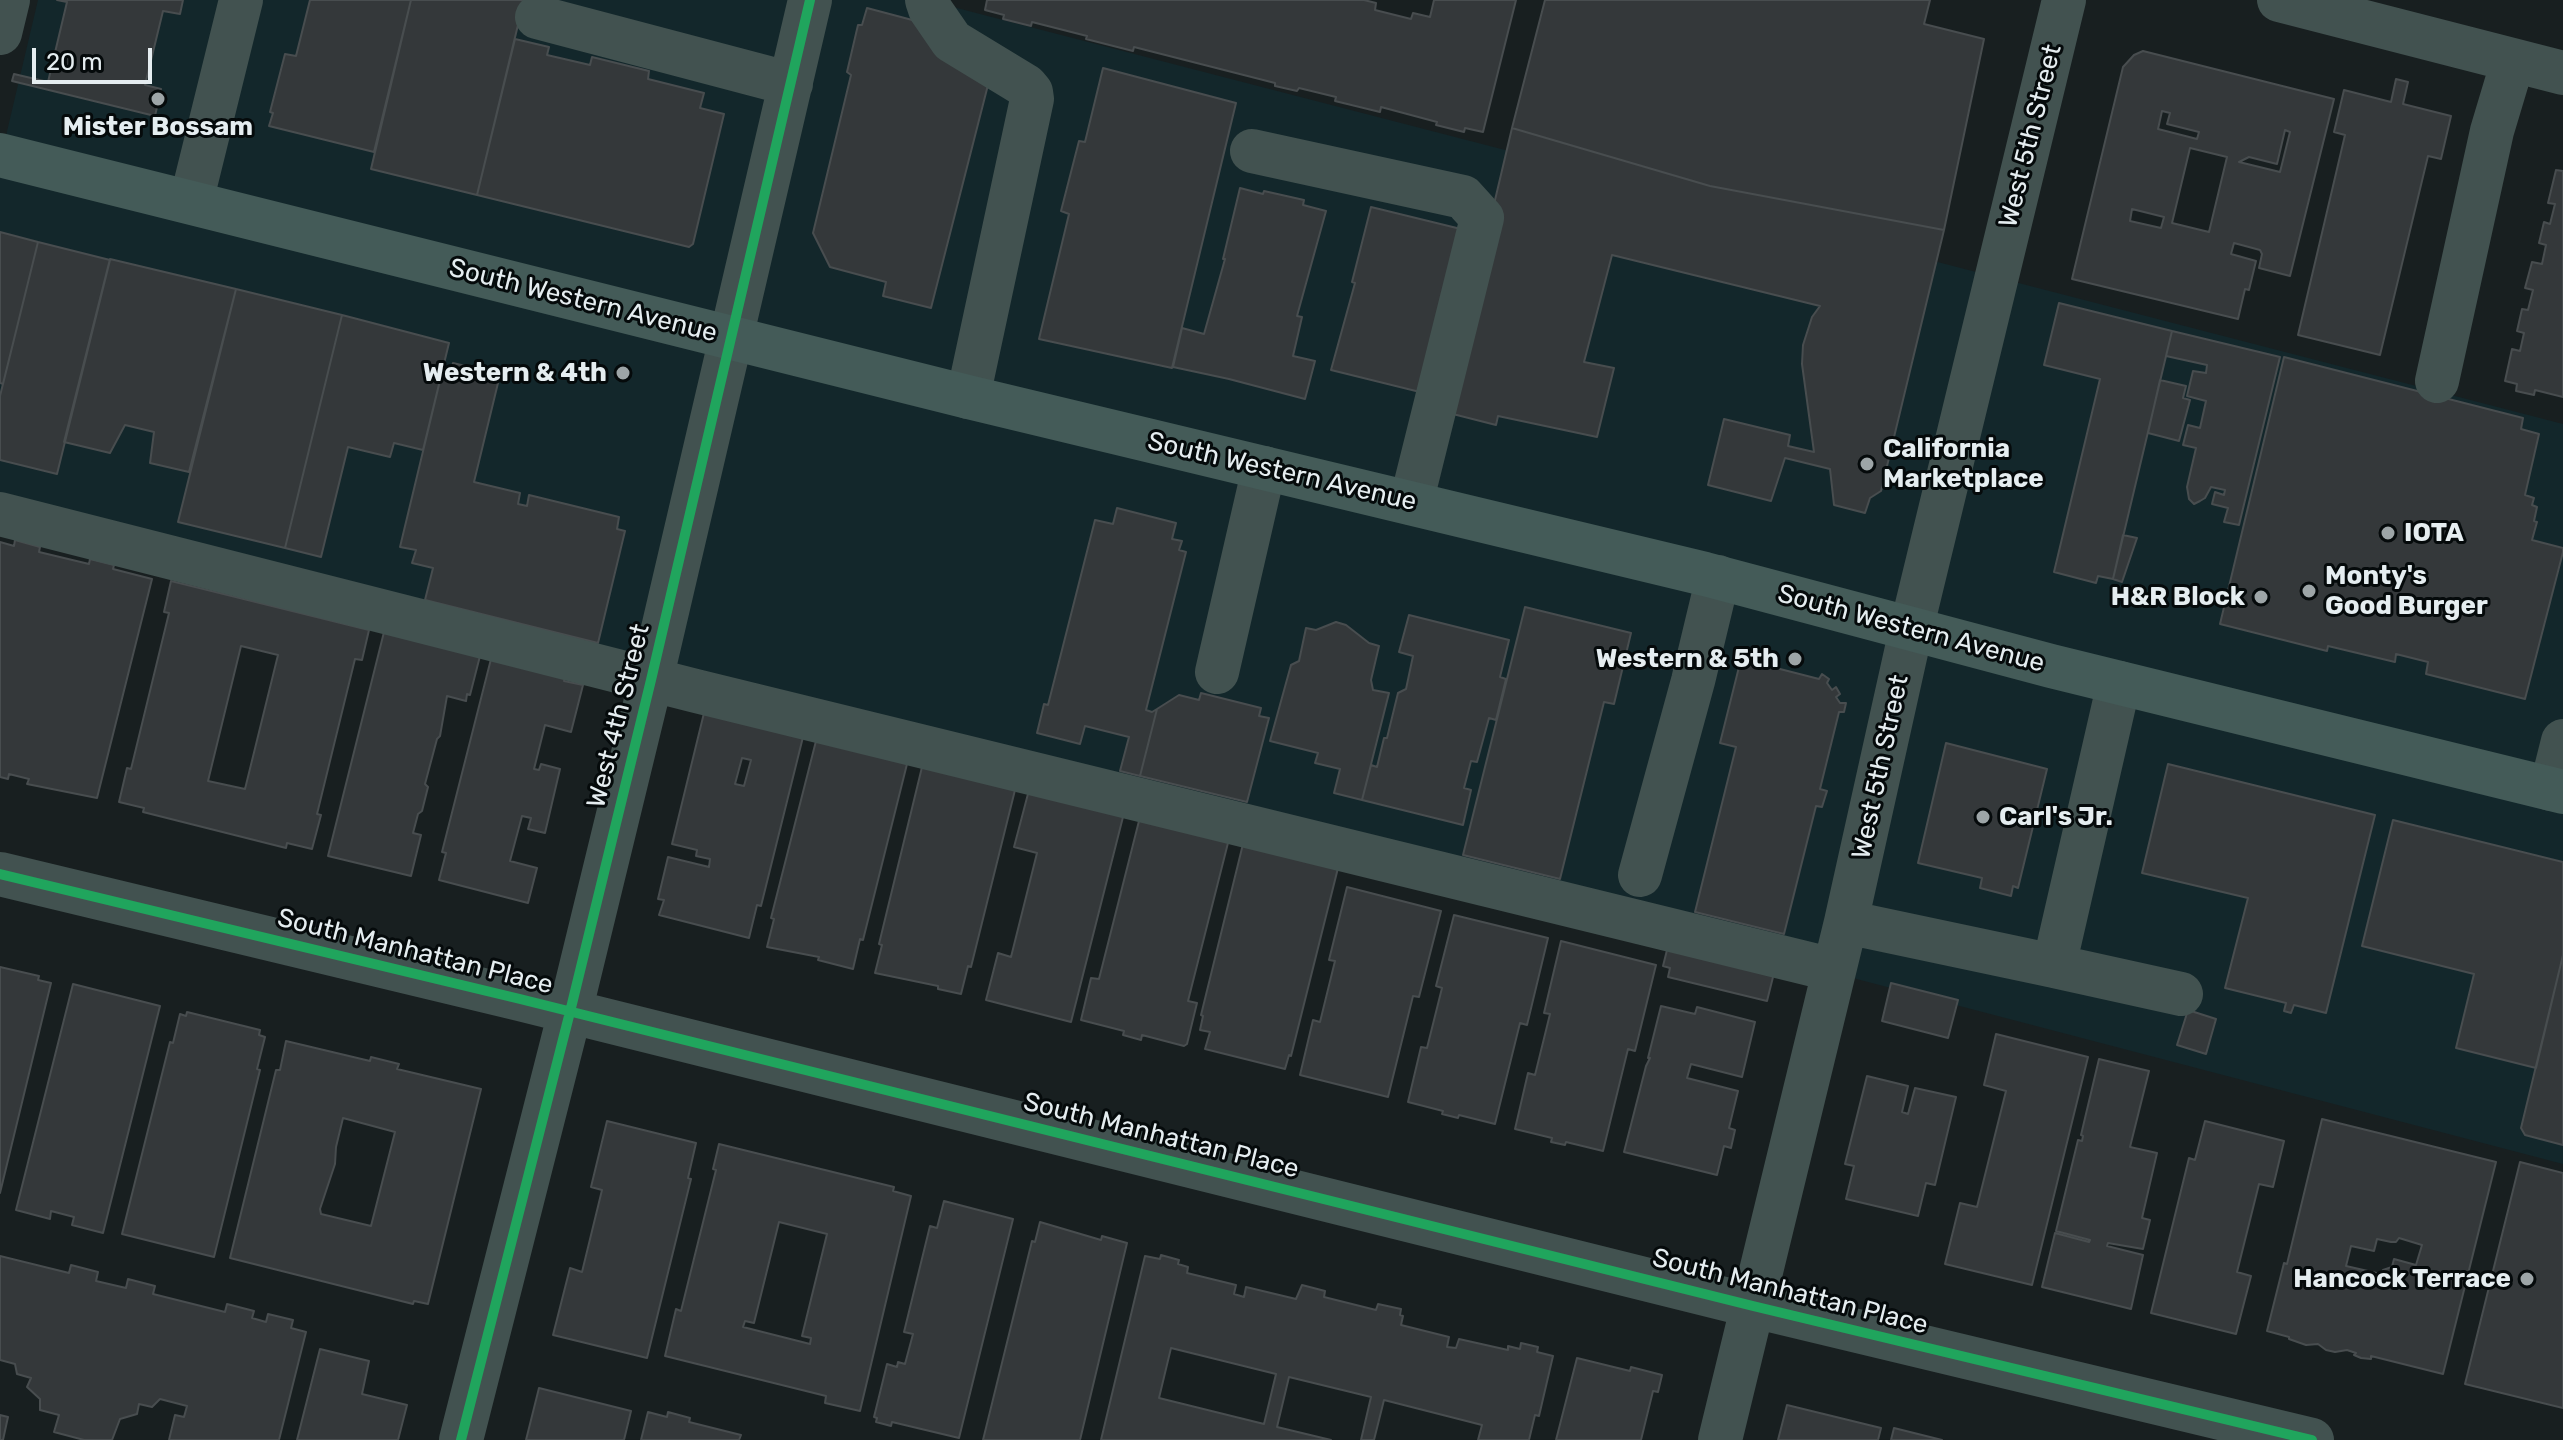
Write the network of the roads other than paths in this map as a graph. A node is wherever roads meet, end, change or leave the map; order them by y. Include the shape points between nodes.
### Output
1 (8, 0) edge
2 (241, 0) edge
3 (810, 0) edge
4 (927, 0) edge
5 (2064, 0) edge
6 (2279, 0) edge
7 (537, 17) dead end
8 (0, 33) edge
9 (2513, 61) junction
10 (2563, 73) edge
11 (791, 84) junction
12 (1252, 151) dead end
13 (0, 155) edge
14 (191, 202) junction
15 (730, 339) junction
16 (2437, 381) dead end
17 (968, 397) junction
18 (1264, 468) junction
19 (1411, 503) junction
20 (0, 514) edge
21 (1718, 577) junction
22 (1911, 630) junction
23 (1217, 672) dead end
24 (651, 680) junction
25 (2119, 683) junction
26 (2563, 741) edge
27 (2557, 791) edge
28 (0, 874) edge
29 (1640, 875) dead end
30 (1846, 922) junction
31 (2054, 966) junction
32 (1834, 970) junction
33 (2181, 994) dead end
34 (570, 1012) junction
35 (1753, 1306) junction
36 (461, 1440) edge
37 (1720, 1440) edge
38 (2312, 1440) edge

1 - 8 street
2 - 14 street
3 - 11 street, West 4th Street
4 - 17 street via 952,41 1026,86 1032,99
5 - 22 street, West 5th Street
6 - 9 street
7 - 11 street
9 - 10 street
9 - 16 street via 2492,131
11 - 15 street, West 4th Street
12 - 19 street via 1463,197 1482,218
13 - 14 main road, South Western Avenue
14 - 15 main road, South Western Avenue
15 - 17 main road, South Western Avenue
15 - 24 street, West 4th Street
17 - 18 main road, South Western Avenue
18 - 19 main road, South Western Avenue
18 - 23 street
19 - 21 main road, South Western Avenue
20 - 24 street
21 - 22 main road, South Western Avenue
21 - 29 street
22 - 25 main road, South Western Avenue
22 - 30 street, West 5th Street
24 - 32 street
24 - 34 street, West 4th Street
25 - 27 main road, South Western Avenue
25 - 31 street
26 - 27 street
28 - 34 street, South Manhattan Place
30 - 31 street
30 - 32 street, West 5th Street
31 - 33 street
32 - 35 street, West 5th Street
34 - 35 street, South Manhattan Place
34 - 36 street, West 4th Street
35 - 37 street, West 5th Street
35 - 38 street, South Manhattan Place

